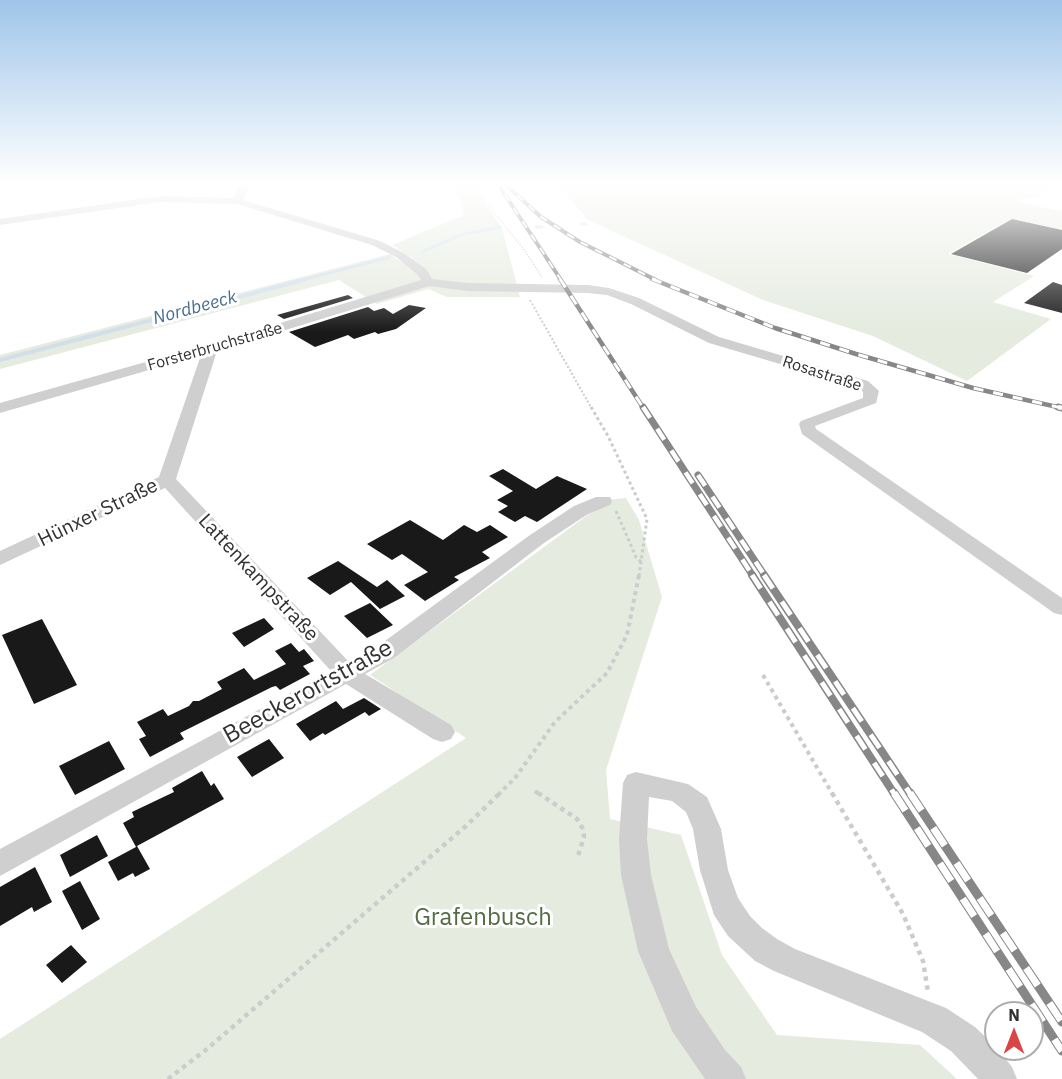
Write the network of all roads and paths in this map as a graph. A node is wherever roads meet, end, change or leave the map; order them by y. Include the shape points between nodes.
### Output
1 (338, 231) edge
2 (509, 231) edge
3 (428, 282) junction
4 (549, 289) junction
5 (211, 348) junction
6 (0, 408) edge
7 (167, 480) junction
8 (603, 501) joint
9 (0, 559) edge
10 (641, 562) junction
11 (1062, 608) edge
12 (346, 673) junction
13 (763, 675) dead end
14 (442, 732) dead end
15 (535, 791) dead end
16 (576, 859) dead end
17 (0, 863) edge
18 (934, 1020) junction
19 (168, 1079) edge
20 (729, 1079) edge
21 (1000, 1079) edge

1 - 3 street via 400,255 423,273
2 - 4 path
3 - 4 street, Rosastraße
3 - 5 street, Forsterbruchstraße
4 - 10 path via 523,295 531,301 608,436 646,519
4 - 11 street, Rosastraße via 609,292 714,340 863,384 871,391 871,400 807,424 808,431
5 - 6 street, Forsterbruchstraße
5 - 7 street, Hünxer Straße
7 - 9 street, Hünxer Straße
7 - 12 street, Lattenkampstraße
8 - 10 path via 620,517
8 - 12 street, Beeckerortstraße via 581,510 537,539 386,652
10 - 19 path via 627,635 607,673 555,722 515,778 466,826
12 - 14 street, Lattenkampstraße
12 - 17 street, Beeckerortstraße
13 - 18 path via 903,914 923,961
15 - 16 path via 578,819 584,837
18 - 20 street via 766,950 739,926 725,905 707,829 697,805 679,792 636,783 636,875 654,951 684,1019 712,1062
18 - 21 street via 963,1040

